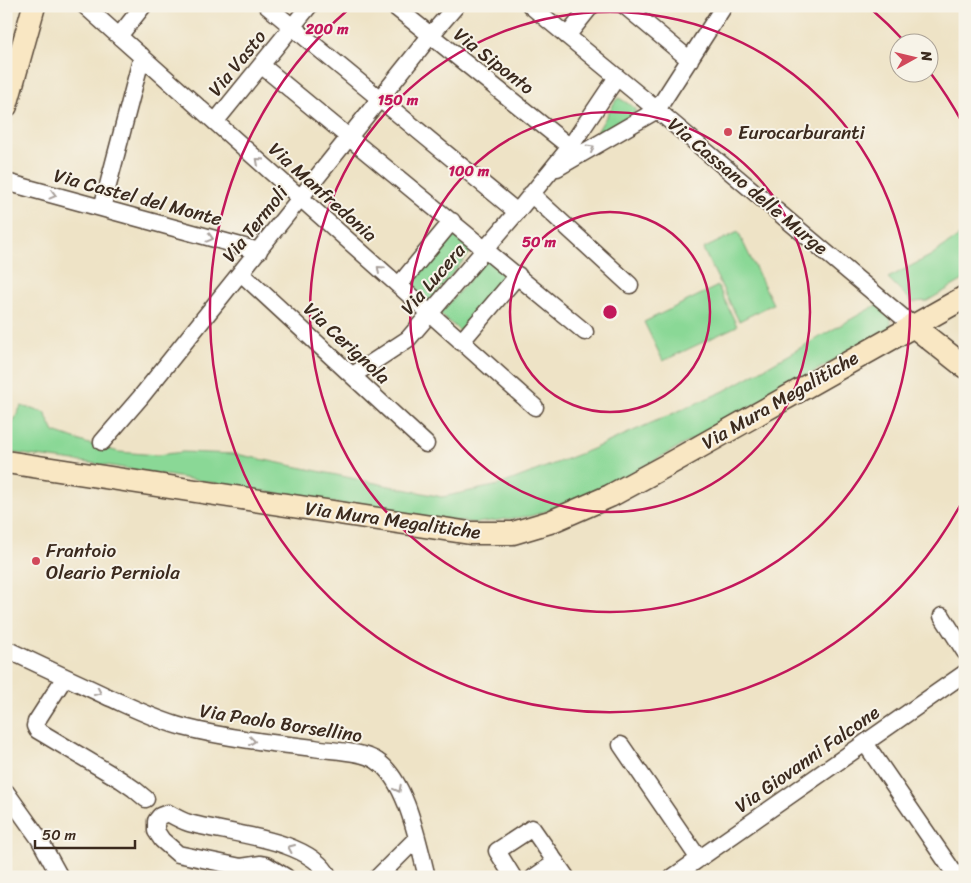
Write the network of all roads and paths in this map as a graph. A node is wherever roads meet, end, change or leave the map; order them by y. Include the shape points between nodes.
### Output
1 (34, 6) edge
2 (85, 6) edge
3 (143, 6) edge
4 (267, 6) edge
5 (310, 6) edge
6 (394, 6) edge
7 (456, 6) edge
8 (531, 6) edge
9 (592, 6) edge
10 (625, 6) edge
11 (724, 6) edge
12 (293, 26) junction
13 (119, 36) junction
14 (430, 36) junction
15 (567, 36) junction
16 (142, 56) junction
17 (690, 60) junction
18 (261, 65) junction
19 (617, 77) junction
20 (8, 96) edge
21 (380, 99) junction
22 (657, 110) junction
23 (215, 122) junction
24 (349, 138) junction
25 (570, 147) junction
26 (549, 173) junction
27 (6, 182) edge
28 (531, 194) junction
29 (301, 198) junction
30 (102, 208) junction
31 (517, 212) junction
32 (452, 222) junction
33 (486, 248) junction
34 (259, 251) junction
35 (241, 273) junction
36 (518, 275) junction
37 (630, 284) dead end
38 (398, 285) junction
39 (965, 297) edge
40 (430, 313) junction
41 (912, 325) junction
42 (586, 332) dead end
43 (461, 342) junction
44 (965, 367) edge
45 (353, 375) junction
46 (535, 407) dead end
47 (102, 442) dead end
48 (426, 444) dead end
49 (6, 462) edge
50 (942, 616) dead end
51 (6, 649) edge
52 (965, 652) edge
53 (965, 673) edge
54 (65, 677) junction
55 (865, 743) junction
56 (621, 745) dead end
57 (6, 792) edge
58 (162, 817) junction
59 (417, 838) junction
60 (699, 859) junction
61 (556, 862) junction
62 (60, 877) edge
63 (286, 877) edge
64 (329, 877) edge
65 (378, 877) edge
66 (427, 877) edge
67 (513, 877) edge
68 (534, 877) edge
69 (566, 877) edge
70 (673, 877) edge
71 (957, 877) edge

1 - 20 street
2 - 13 street, Via Manfredonia
3 - 13 street
4 - 12 street
5 - 12 street, Via Vasto
6 - 14 street, Via Siponto
7 - 14 street, Via Termoli
8 - 15 street, Via Cassano delle Murge
9 - 15 street
10 - 17 street
11 - 17 street
12 - 18 street, Via Vasto
12 - 21 street
13 - 16 street, Via Manfredonia
14 - 21 street, Via Termoli
14 - 25 street, Via Siponto
15 - 19 street, Via Cassano delle Murge
16 - 23 street, Via Manfredonia
16 - 30 street
17 - 22 street
18 - 23 street, Via Vasto
18 - 24 street
19 - 22 street, Via Cassano delle Murge
19 - 25 street, Via Lucera
21 - 24 street, Via Termoli
21 - 31 street
26 -> 22 street, Via Lucera
22 - 41 street, Via Cassano delle Murge
29 -> 23 street, Via Manfredonia
24 - 29 street, Via Termoli
24 - 32 street
25 - 26 street, Via Lucera
26 - 28 street, Via Lucera
27 -> 30 street, Via Castel del Monte
28 - 31 street, Via Lucera
28 - 37 street
29 - 34 street, Via Termoli
38 -> 29 street, Via Manfredonia
30 -> 34 street, Via Castel del Monte
31 - 33 street, Via Lucera
32 - 33 street
32 - 38 street, Via Lucera
33 - 36 street
33 - 40 street, Via Lucera
34 - 35 street, Via Termoli
35 - 45 street, Via Cerignola
35 - 47 street, Via Termoli
36 - 42 street
36 - 43 street
38 - 40 street, Via Manfredonia
39 - 41 street, Via Mura Megalitiche
40 - 43 street, Via Manfredonia
40 - 45 street, Via Lucera via 408,339
41 - 44 street, Via Cassano delle Murge
41 - 49 street, Via Mura Megalitiche via 610,496 550,522 513,533 470,533
43 - 46 street, Via Manfredonia
45 - 48 street, Via Cerignola
50 - 52 street
51 - 54 street, Via Paolo Borsellino
53 - 55 street, Via Giovanni Falcone
54 - 58 street via 35,726 134,788
54 -> 59 street, Via Paolo Borsellino via 151,717 182,727 232,738 375,759 392,777 400,792
55 - 60 street, Via Giovanni Falcone
55 - 71 street
56 - 60 street
57 - 62 street via 38,836
58 - 63 street via 156,831 178,854 241,867 266,865
64 -> 58 street via 321,864 284,845
59 - 65 street
59 - 66 street, Via Paolo Borsellino
60 - 70 street, Via Giovanni Falcone
61 - 67 street via 532,828 497,851
61 - 68 street
61 - 69 street

